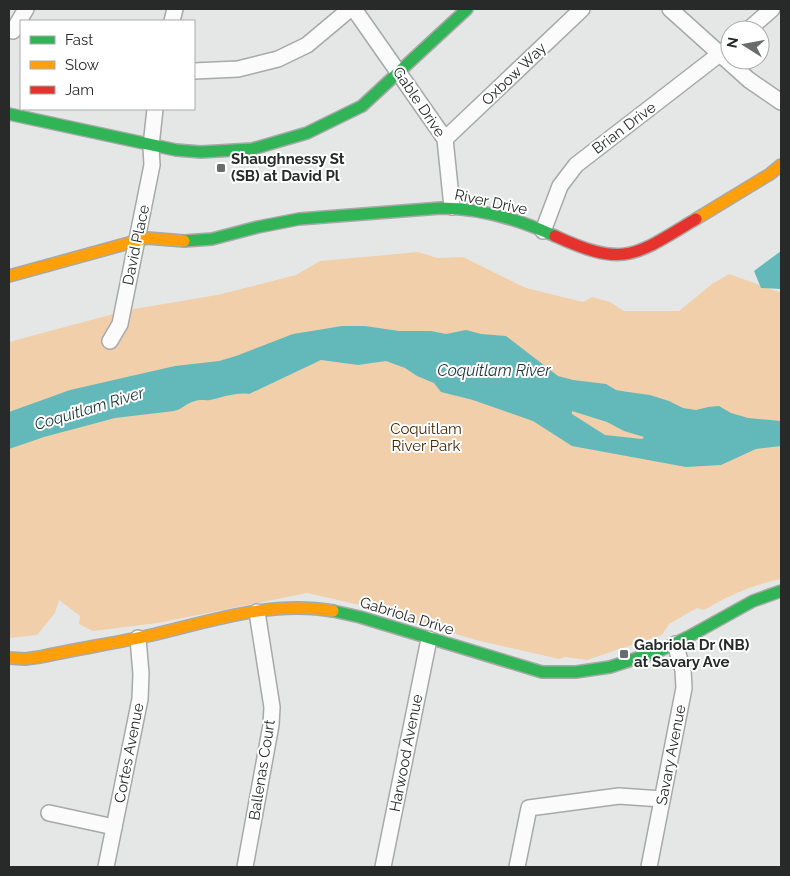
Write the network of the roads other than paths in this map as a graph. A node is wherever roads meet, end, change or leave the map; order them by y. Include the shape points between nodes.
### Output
1 (352, 9) edge
2 (467, 9) edge
3 (582, 9) edge
4 (670, 9) edge
5 (772, 9) edge
6 (20, 20) edge
7 (759, 20) edge
8 (14, 32) edge
9 (720, 46) edge
10 (720, 55) edge
11 (741, 70) edge
12 (195, 71) edge
13 (400, 73) junction
14 (781, 102) edge
15 (155, 110) edge
16 (9, 114) edge
17 (445, 139) junction
18 (151, 146) junction
19 (781, 165) edge
20 (452, 207) junction
21 (544, 231) junction
22 (136, 241) junction
23 (9, 276) edge
24 (110, 341) dead end
25 (781, 591) edge
26 (257, 612) junction
27 (138, 638) junction
28 (429, 639) junction
29 (675, 644) junction
30 (9, 658) edge
31 (662, 799) junction
32 (49, 814) dead end
33 (114, 827) junction
34 (106, 867) edge
35 (245, 867) edge
36 (383, 867) edge
37 (517, 867) edge
38 (648, 867) edge

1 - 12 street via 307,45 278,59 238,70
1 - 13 street, Gable Drive
2 - 13 street
3 - 17 street, Oxbow Way
4 - 9 street
5 - 7 street
6 - 8 street
10 - 21 street, Brian Drive via 576,165 560,186
11 - 14 street via 749,80
13 - 17 street, Gable Drive
13 - 18 street via 362,106 307,133 243,150 201,152
15 - 18 street, David Place
16 - 18 street
17 - 20 street, Gable Drive
18 - 22 street, David Place via 152,164
19 - 21 street, River Drive via 638,253 623,256 598,254
20 - 21 street, River Drive
20 - 22 street, River Drive via 322,216 198,240 147,238
22 - 23 street, River Drive
22 - 24 street, David Place via 120,324
25 - 29 street, Gabriola Drive via 753,600
26 - 27 street, Gabriola Drive
26 - 28 street, Gabriola Drive via 321,609 352,615
26 - 35 street, Ballenas Court via 272,725
27 - 30 street, Gabriola Drive via 32,658
27 - 33 street, Cortes Avenue via 140,699
28 - 29 street, Gabriola Drive via 542,672 562,674 597,670
28 - 36 street, Harwood Avenue
29 - 31 street, Savary Avenue via 683,670 684,688
31 - 37 street via 619,796 529,808
31 - 38 street, Savary Avenue
32 - 33 street
33 - 34 street, Cortes Avenue

